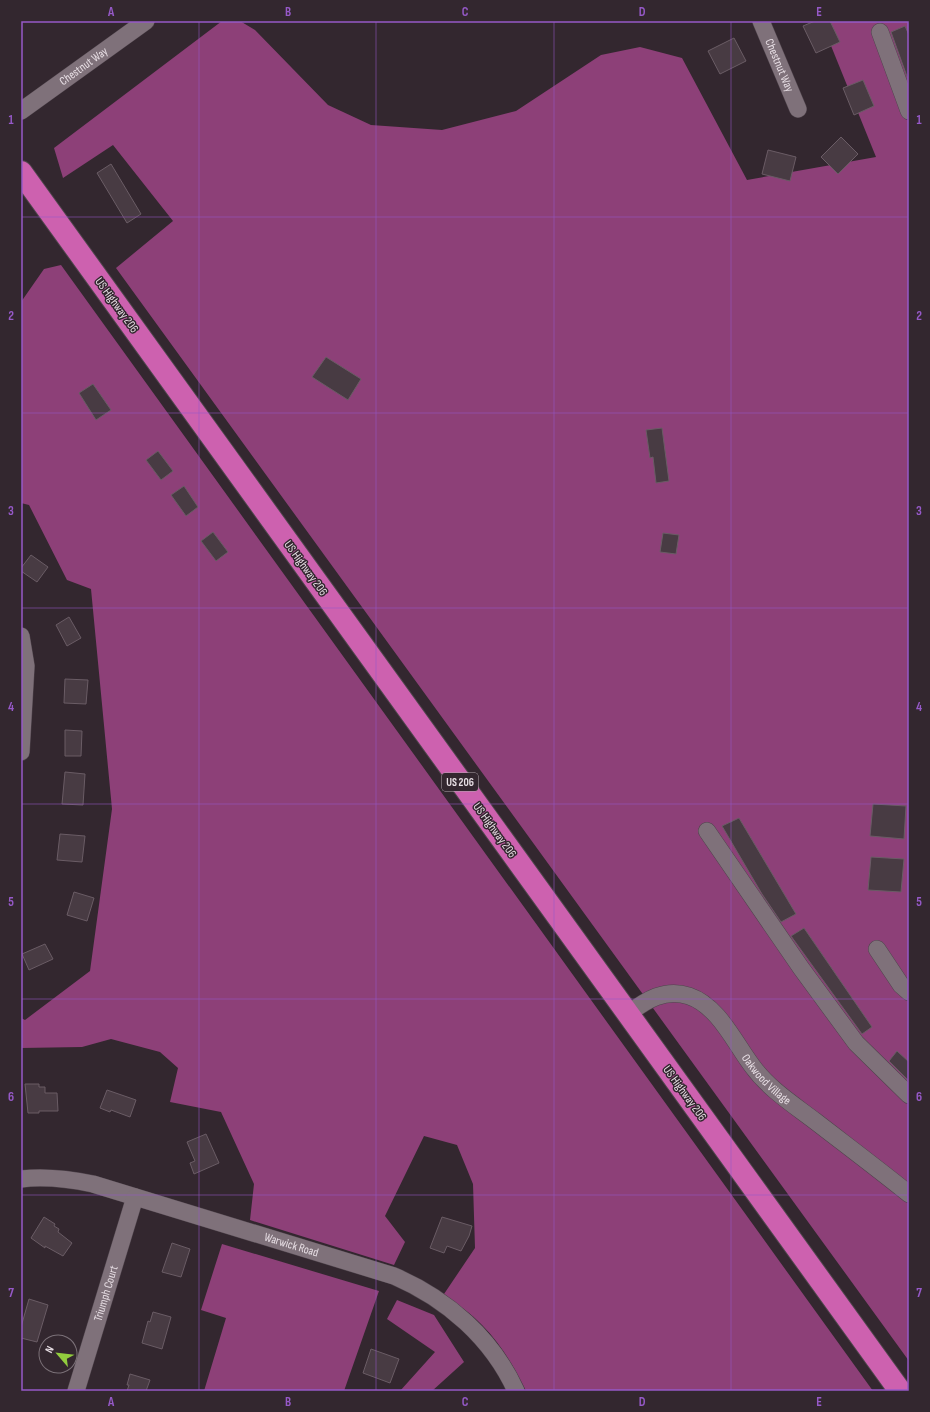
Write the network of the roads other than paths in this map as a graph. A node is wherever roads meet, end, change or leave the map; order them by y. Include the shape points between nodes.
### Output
1 (146, 21) edge
2 (761, 21) edge
3 (880, 32) dead end
4 (798, 109) dead end
5 (21, 111) edge
6 (909, 111) edge
7 (21, 172) edge
8 (21, 636) edge
9 (21, 752) edge
10 (707, 831) dead end
11 (877, 949) dead end
12 (909, 992) edge
13 (628, 1014) junction
14 (909, 1095) edge
15 (21, 1179) edge
16 (909, 1194) edge
17 (135, 1196) junction
18 (76, 1391) edge
19 (516, 1391) edge
20 (900, 1391) edge

1 - 5 street, Chestnut Way
2 - 4 street, Chestnut Way
3 - 6 street
7 - 13 highway, US Highway 206 / US 206
8 - 9 street via 26,666
10 - 14 street via 856,1043
11 - 12 street via 901,985
13 - 16 street, Oakwood Village via 642,1002 665,994 689,996 703,1003 723,1023 753,1068 768,1083
13 - 20 highway, US Highway 206 / US 206
15 - 17 street, Warwick Road via 77,1180
17 - 18 street, Triumph Court
17 - 19 street, Warwick Road via 371,1268 417,1287 448,1306 467,1322 483,1339 507,1373

